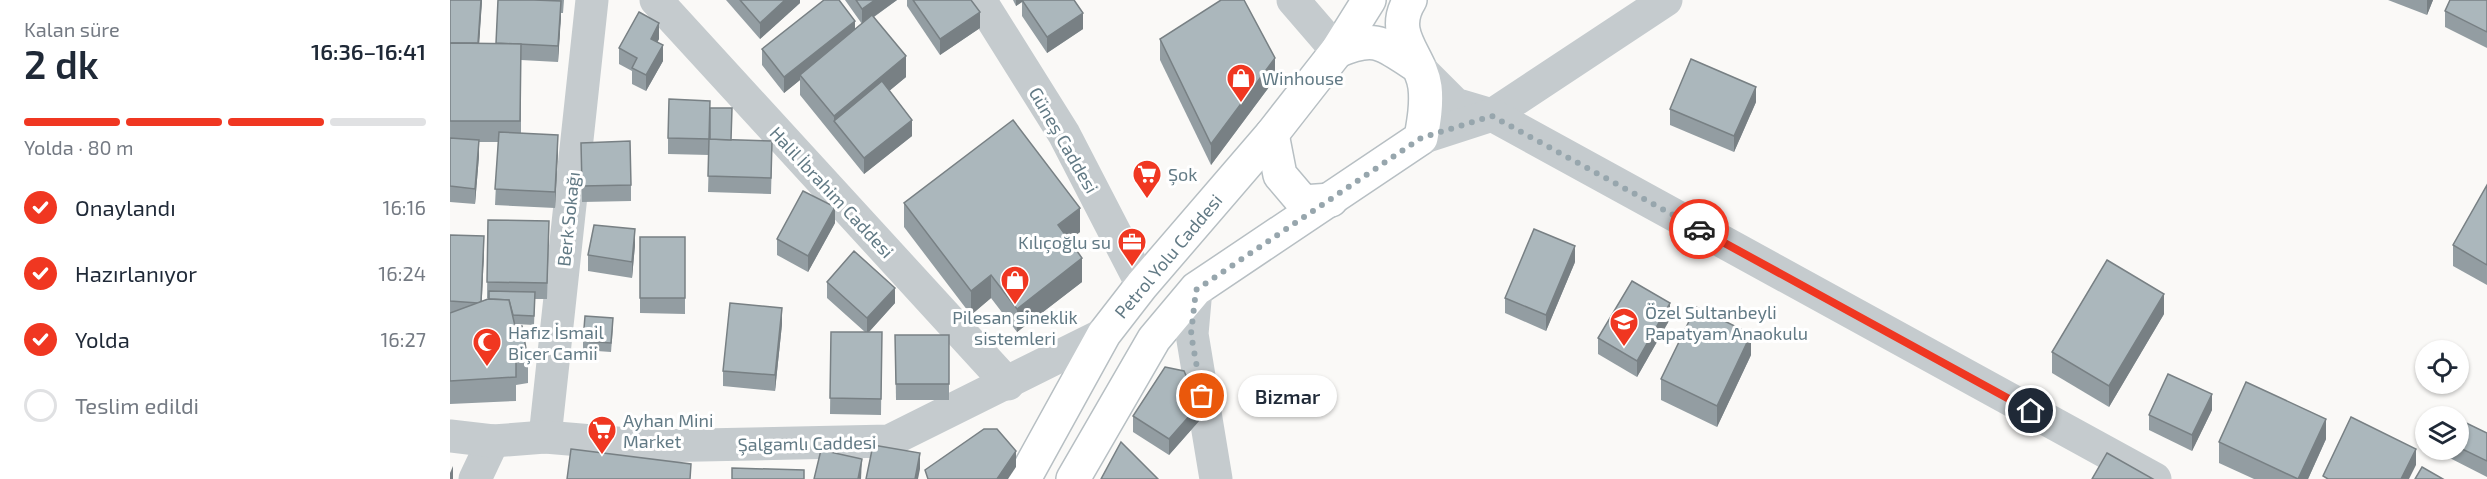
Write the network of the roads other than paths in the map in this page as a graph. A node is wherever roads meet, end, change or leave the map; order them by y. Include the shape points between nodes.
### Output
1 (591, 0) edge
2 (656, 0) edge
3 (980, 0) edge
4 (1293, 0) edge
5 (1369, 0) edge
6 (1410, 0) edge
7 (1666, 0) edge
8 (1337, 51) junction
9 (1418, 67) junction
10 (1492, 116) junction
11 (1272, 134) junction
12 (1421, 138) junction
13 (1331, 200) junction
14 (1142, 285) junction
15 (1196, 290) junction
16 (1104, 334) junction
17 (1008, 384) junction
18 (450, 436) edge
19 (545, 438) junction
20 (493, 441) junction
21 (475, 479) edge
22 (1024, 479) edge
23 (1073, 479) edge
24 (1216, 479) edge
25 (2155, 479) edge

1 - 19 street, Berk Sokağı
2 - 17 street, Halil İbrahim Caddesi
3 - 14 street, Güneş Caddesi via 1064,134
4 - 8 street
5 - 8 main road, Petrol Yolu Caddesi
6 - 9 main road via 1402,34
7 - 10 street
8 - 9 main road via 1366,41 1382,43
8 - 11 main road, Petrol Yolu Caddesi
9 - 10 street via 1455,104
9 - 12 main road via 1425,85 1426,112
10 - 12 street
10 - 25 street
11 - 13 main road via 1280,175 1303,202
11 - 14 main road, Petrol Yolu Caddesi
12 - 13 main road
13 - 15 main road
14 - 16 main road, Petrol Yolu Caddesi
15 - 23 main road via 1154,339
15 - 24 street via 1191,334
16 - 17 street, Şalgamlı Caddesi
16 - 22 main road, Petrol Yolu Caddesi
17 - 19 street, Şalgamlı Caddesi via 889,441 652,446
18 - 20 street, Şalgamlı Caddesi
19 - 20 street, Şalgamlı Caddesi
20 - 21 street

